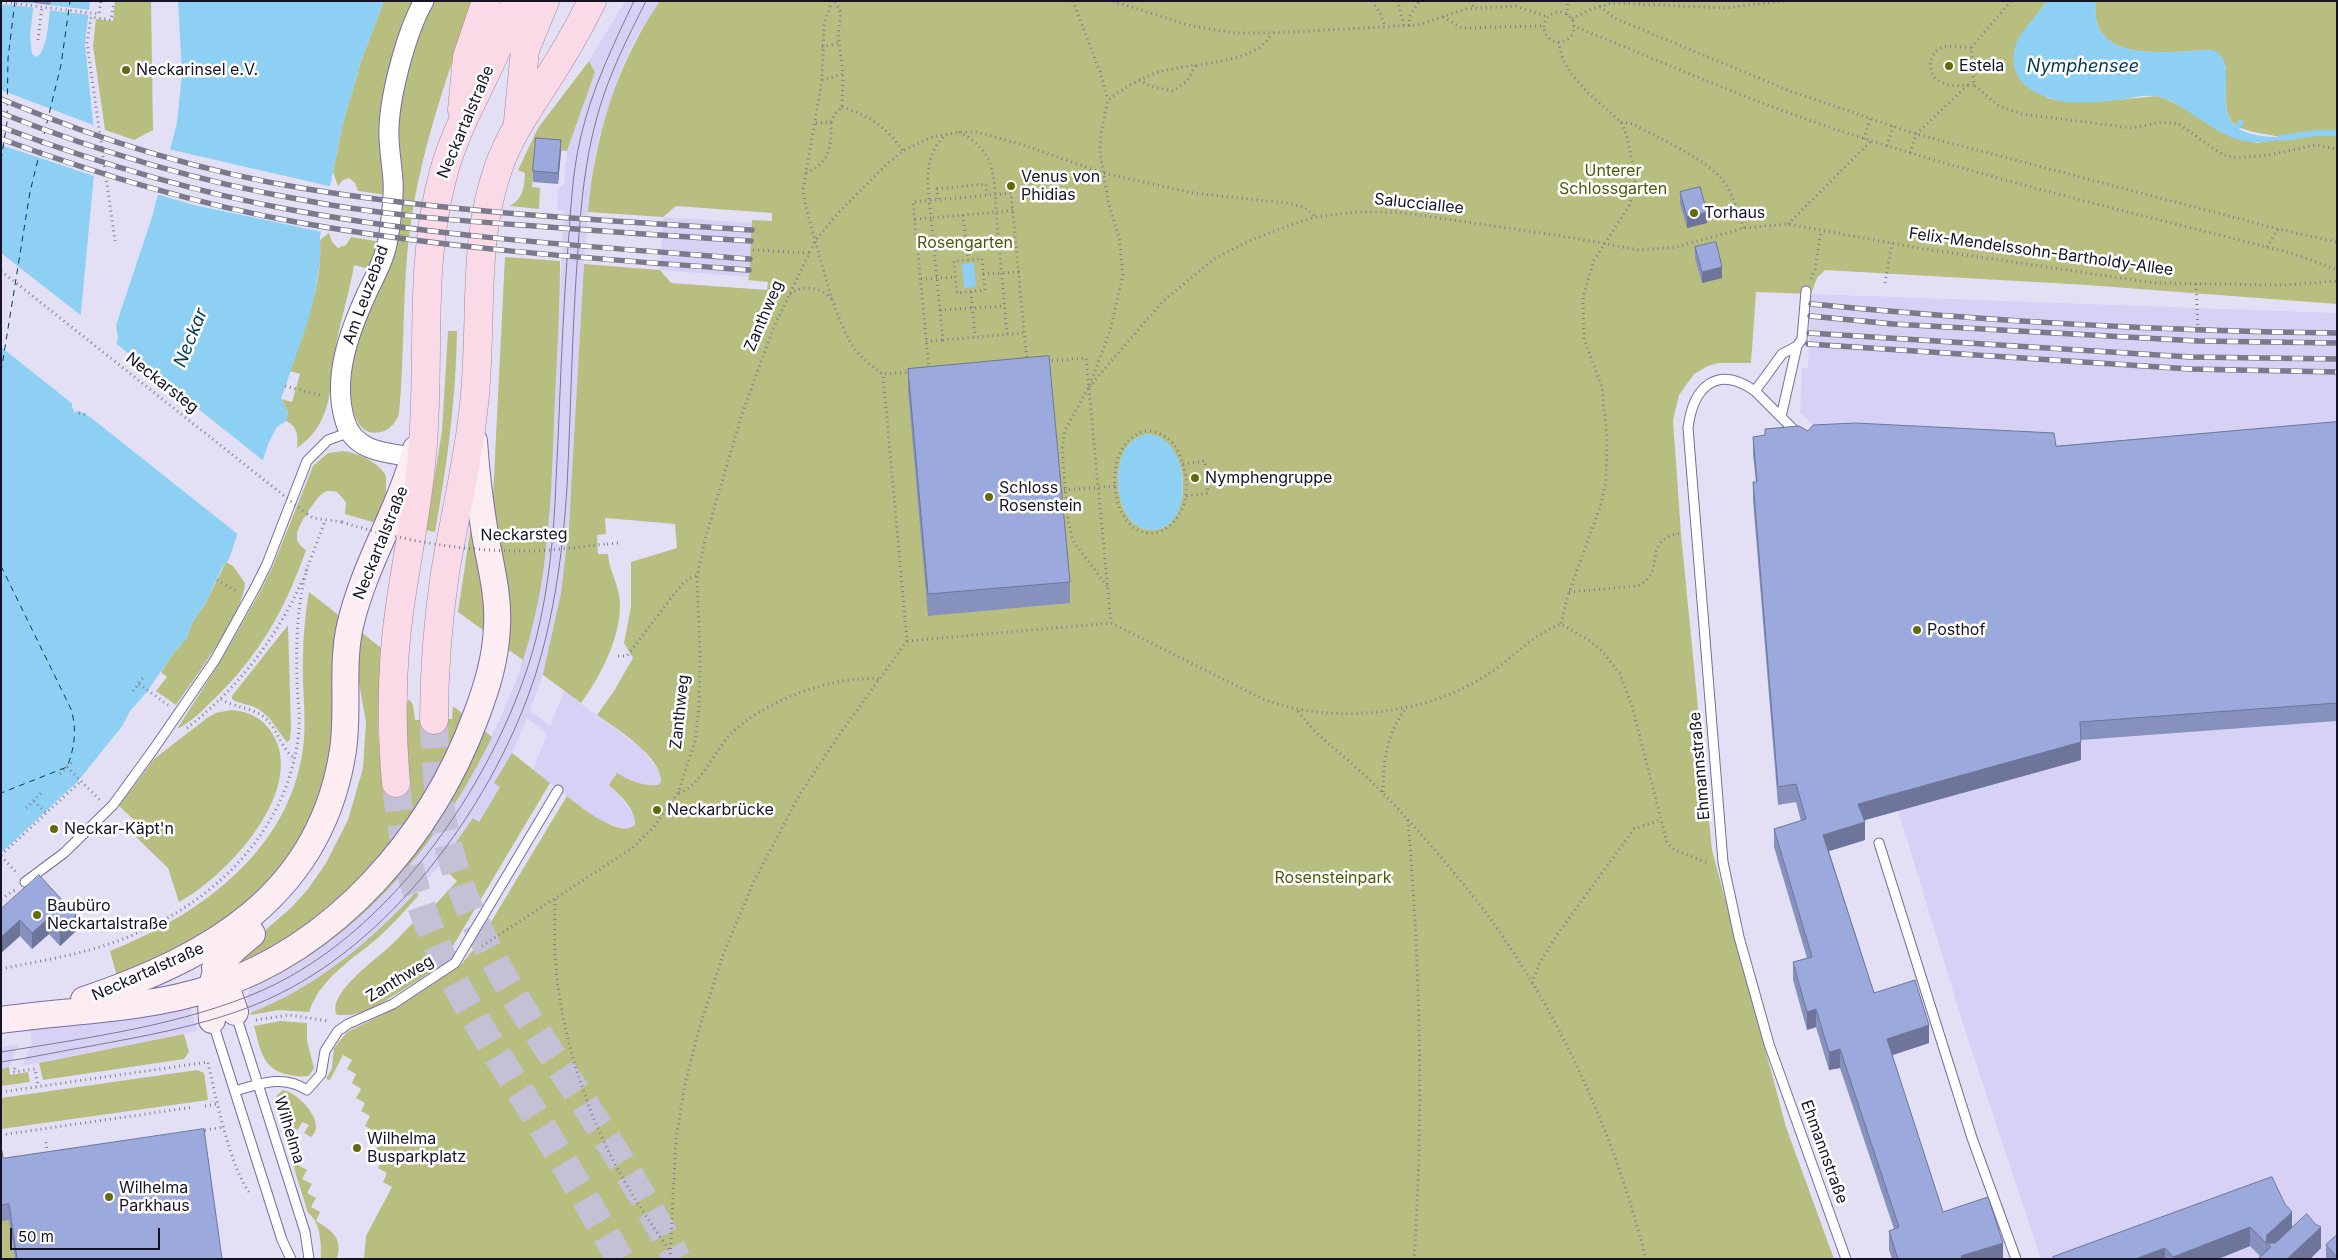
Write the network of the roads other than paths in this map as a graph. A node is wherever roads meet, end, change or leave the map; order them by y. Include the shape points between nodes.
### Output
1 (424, 1) edge
2 (486, 1) edge
3 (516, 1) edge
4 (545, 1) edge
5 (592, 1) edge
6 (512, 137) junction
7 (454, 143) junction
8 (1806, 291) road end
9 (1797, 346) junction
10 (1755, 391) junction
11 (425, 407) junction
12 (474, 412) junction
13 (1781, 417) junction
14 (350, 432) junction
15 (1807, 443) edge
16 (414, 457) junction
17 (346, 687) junction
18 (434, 720) tunnel mouth
19 (396, 783) tunnel mouth
20 (558, 790) dead end
21 (1879, 843) dead end
22 (22, 879) road end
23 (176, 963) junction
24 (226, 999) junction
25 (13, 1018) edge
26 (258, 1084) junction
27 (235, 1091) junction
28 (291, 1259) edge
29 (309, 1259) edge
30 (1846, 1259) edge
31 (2016, 1259) edge

1 - 14 street, Am Leuzebad via 412,27 390,108 393,189 385,252 357,315 343,367 341,400
2 - 7 main road via 465,66 461,114
3 - 7 main road, Neckartalstraße
4 - 6 main road via 525,50 520,111
5 - 6 main road
6 - 12 main road via 487,207 478,286
7 - 11 main road, Neckartalstraße via 438,194 428,258
8 - 9 lane via 1802,339
9 - 10 lane via 1782,354
9 - 13 lane
10 - 13 lane, Ehmannstraße
10 - 30 lane, Ehmannstraße via 1738,381 1720,380 1705,386 1693,404 1688,428 1723,862 1739,937 1769,1044
11 - 16 main road, Neckartalstraße
11 - 19 main road via 422,455 399,609 394,672 392,730
12 - 18 main road via 442,597 434,680
12 - 24 main road, Neckartalstraße via 478,484 498,623 491,672 472,727 435,801 388,866 334,920 259,967
13 - 15 lane, Ehmannstraße
14 - 16 street via 368,448
14 - 22 lane via 328,440 307,461 267,564 215,660 113,805 64,853
16 - 17 main road, Neckartalstraße via 356,602 348,640
17 - 23 main road, Neckartalstraße via 344,740 339,767 321,824 304,856 282,886 249,918
17 - 24 main road via 354,769 350,791 332,838 287,902 229,953
20 - 26 lane, Zanthweg via 455,963 393,1004 342,1027 328,1045 321,1074 307,1090 280,1080
21 - 31 lane via 1972,1138
23 - 24 main road via 197,960
23 - 25 main road, Neckartalstraße via 100,994
24 - 25 main road, Neckartalstraße via 165,999
24 - 26 lane, Wilhelma
24 - 27 lane
26 - 27 lane, Zanthweg
26 - 29 lane, Wilhelma via 305,1232
27 - 28 lane via 280,1234

